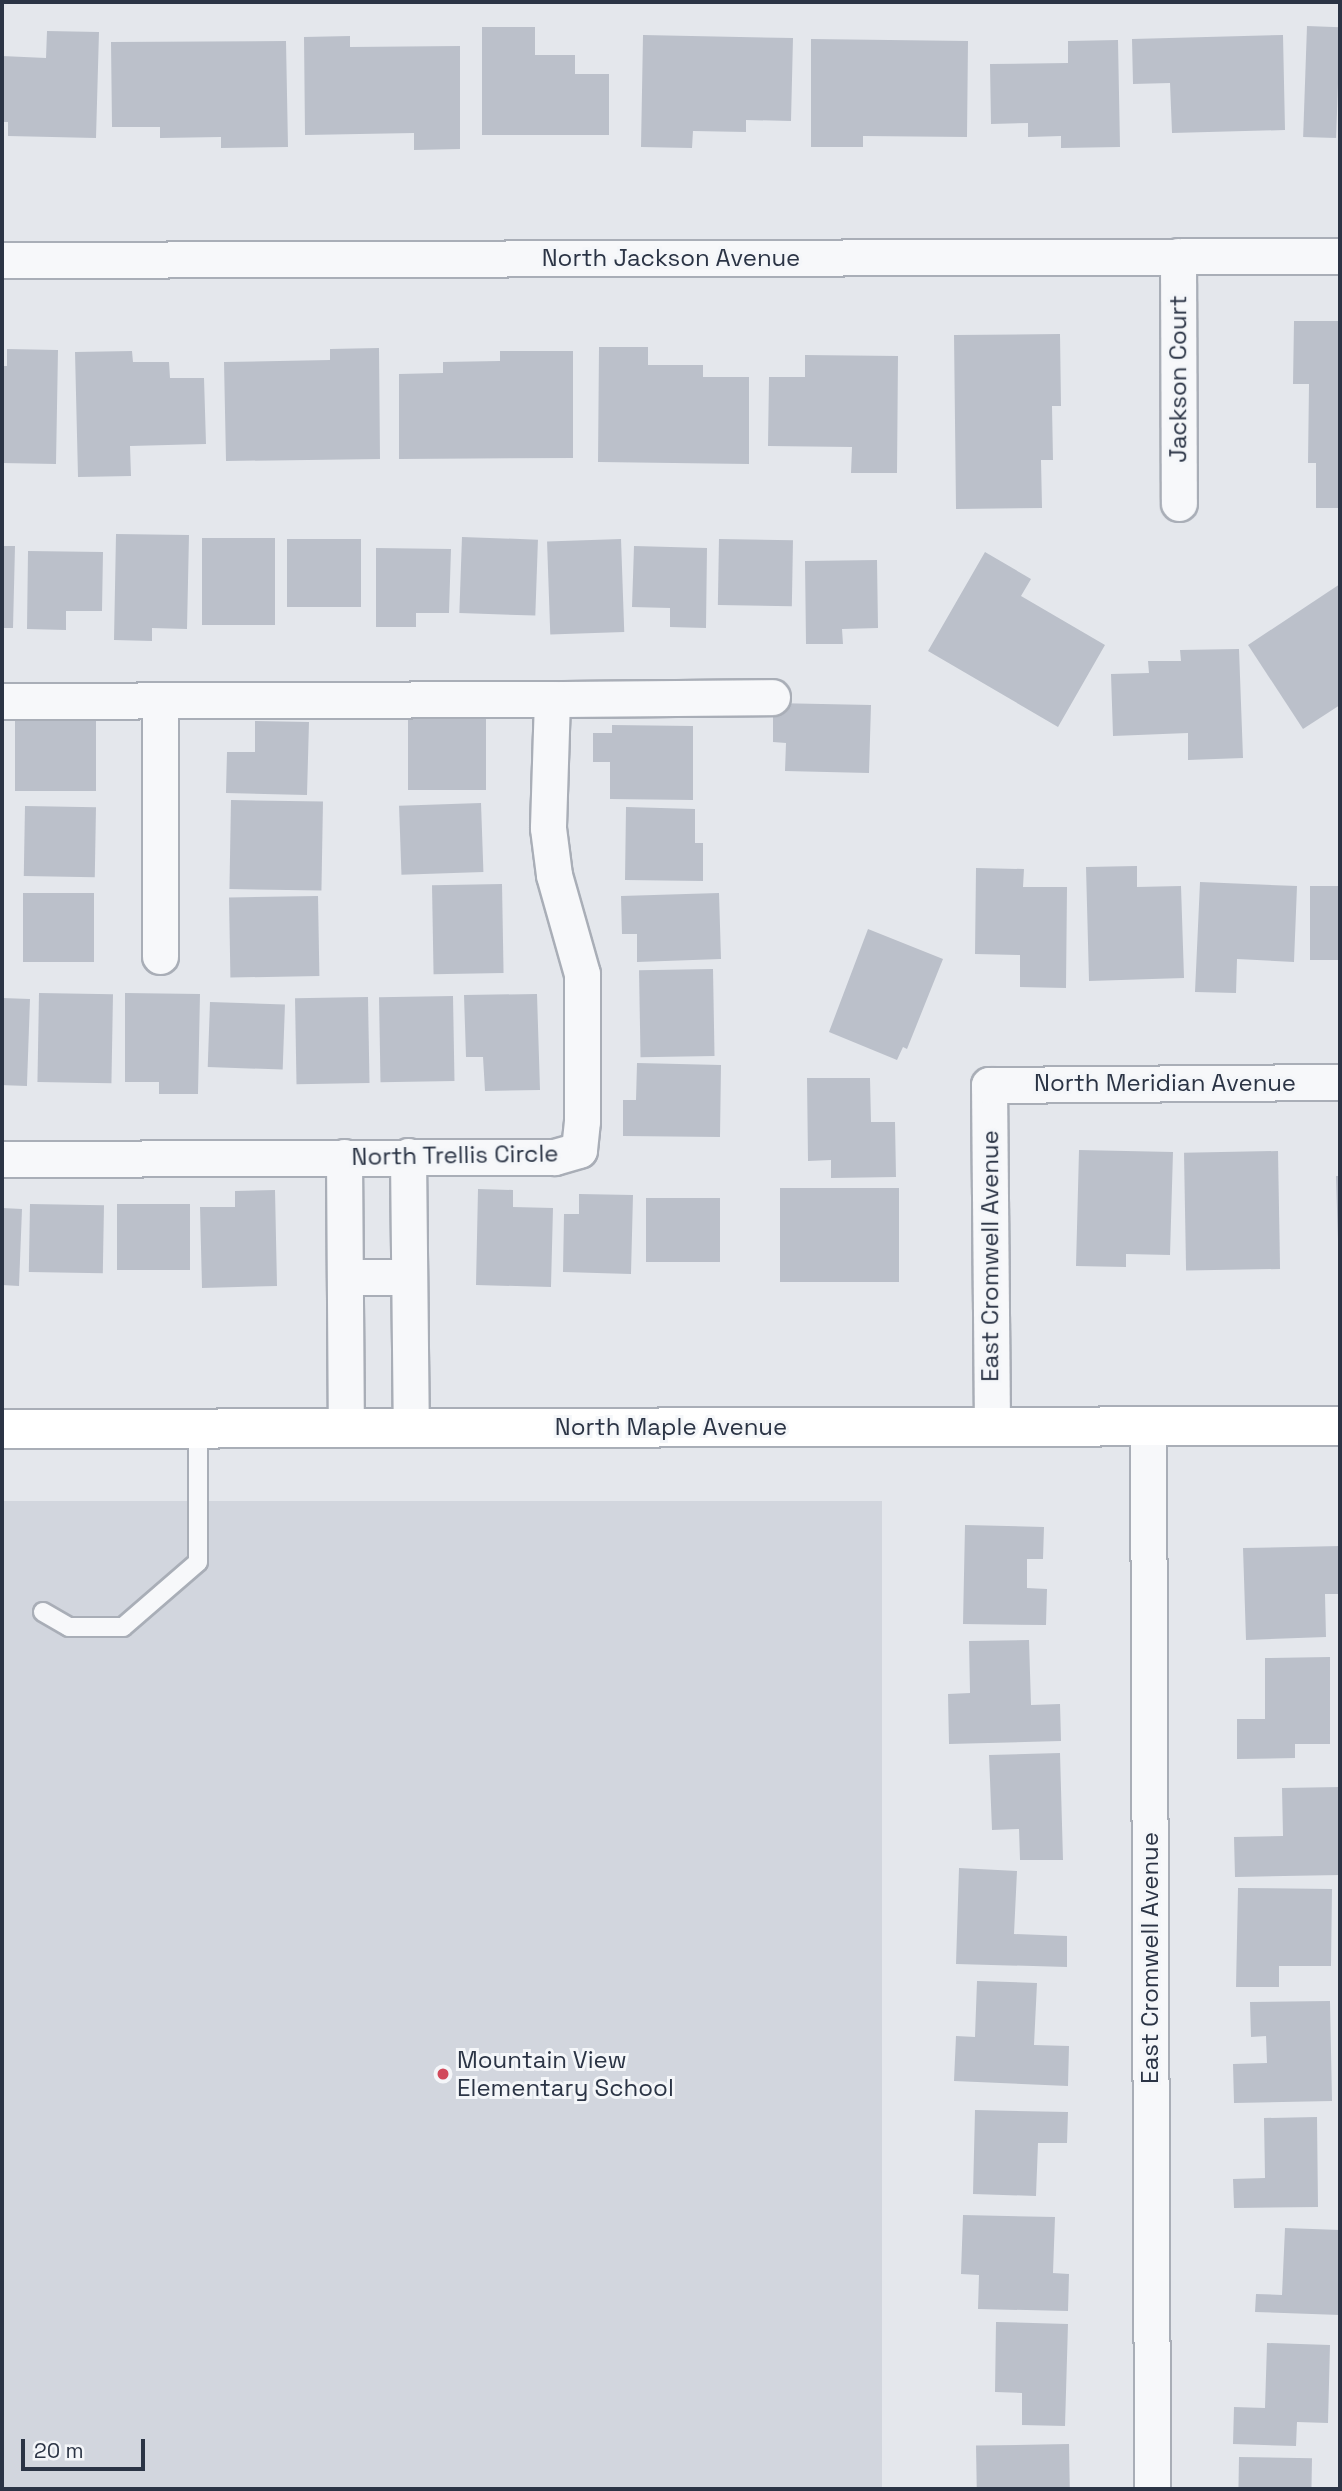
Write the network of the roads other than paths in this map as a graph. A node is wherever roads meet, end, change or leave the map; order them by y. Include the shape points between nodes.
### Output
1 (1178, 256) junction
2 (1340, 256) edge
3 (2, 260) edge
4 (1179, 503) dead end
5 (772, 697) dead end
6 (552, 699) junction
7 (160, 700) junction
8 (2, 701) edge
9 (160, 956) dead end
10 (1340, 1082) edge
11 (989, 1085) joint
12 (408, 1156) junction
13 (344, 1157) junction
14 (2, 1159) edge
15 (345, 1277) junction
16 (409, 1277) junction
17 (992, 1426) junction
18 (1148, 1426) junction
19 (1340, 1426) edge
20 (411, 1427) junction
21 (346, 1428) junction
22 (2, 1429) edge
23 (198, 1429) junction
24 (43, 1612) dead end
25 (1152, 2489) edge

1 - 2 street, North Jackson Avenue
1 - 3 street, North Jackson Avenue
1 - 4 street, Jackson Court
5 - 6 street
6 - 7 street
6 - 12 street, North Trellis Circle via 548,828 554,875 582,974 579,1150 554,1157
7 - 8 street
7 - 9 street
10 - 11 street, North Meridian Avenue
11 - 17 street, East Cromwell Avenue
12 - 13 street, North Trellis Circle
12 - 16 street
13 - 14 street, North Trellis Circle
13 - 15 street
15 - 16 street
15 - 21 street
16 - 20 street
17 - 18 street, North Maple Avenue
17 - 20 street, North Maple Avenue
18 - 19 street, North Maple Avenue
18 - 25 street, East Cromwell Avenue
20 - 21 street, North Maple Avenue
21 - 23 street, North Maple Avenue
22 - 23 street, North Maple Avenue
23 - 24 lane via 198,1562 123,1627 69,1627

